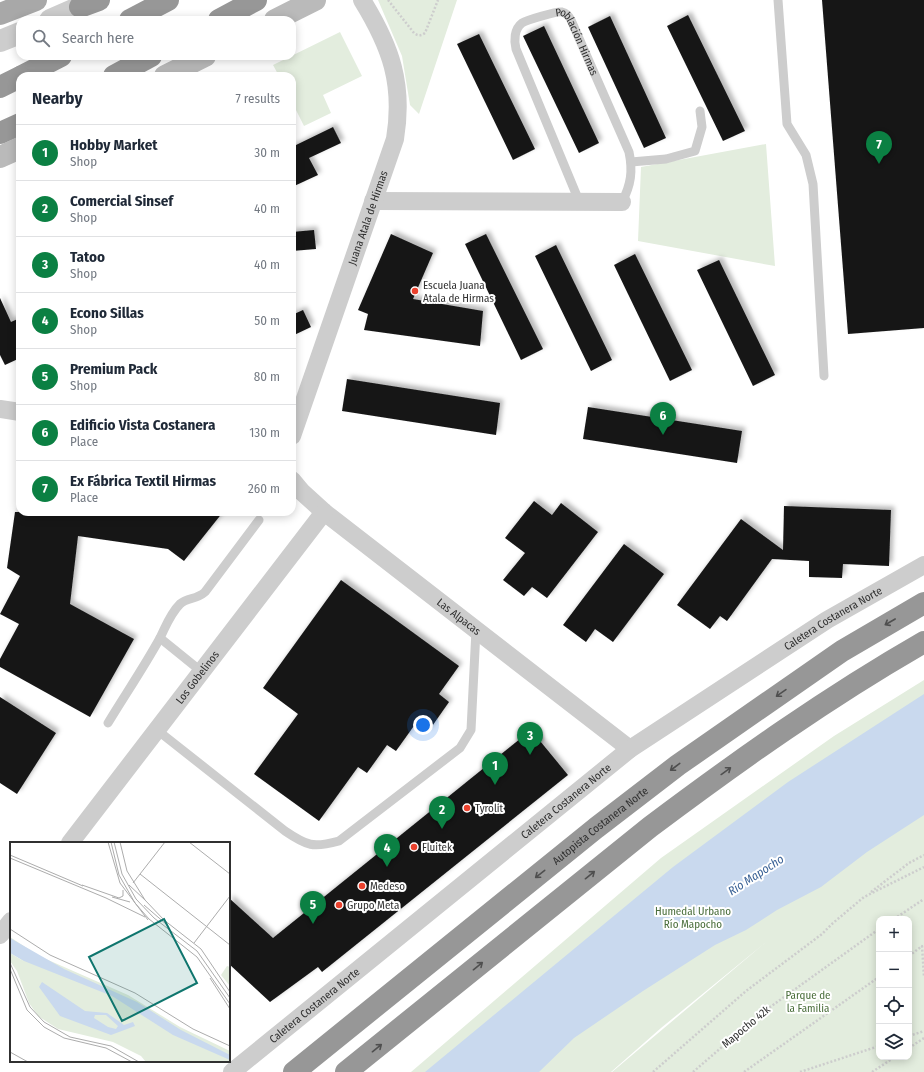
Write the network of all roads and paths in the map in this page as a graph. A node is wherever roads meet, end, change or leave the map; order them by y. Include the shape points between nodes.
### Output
1 (36, 0) edge
2 (168, 0) edge
3 (256, 0) edge
4 (315, 0) edge
5 (362, 0) edge
6 (388, 0) edge
7 (438, 0) edge
8 (778, 0) edge
9 (90, 2) edge
10 (7, 8) edge
11 (59, 16) edge
12 (138, 16) edge
13 (226, 16) edge
14 (283, 16) edge
15 (16, 35) edge
16 (0, 41) edge
17 (54, 60) edge
18 (144, 60) edge
19 (197, 60) edge
20 (31, 72) edge
21 (121, 72) edge
22 (173, 72) edge
23 (16, 79) edge
24 (0, 87) edge
25 (700, 111) dead end
26 (16, 126) edge
27 (0, 133) edge
28 (16, 150) edge
29 (0, 157) edge
30 (631, 162) junction
31 (373, 201) junction
32 (580, 201) junction
33 (622, 202) joint
34 (824, 376) dead end
35 (0, 409) edge
36 (16, 411) edge
37 (296, 424) edge
38 (296, 485) edge
39 (324, 512) junction
40 (259, 520) dead end
41 (924, 565) edge
42 (924, 603) edge
43 (476, 630) junction
44 (160, 638) junction
45 (924, 642) edge
46 (202, 672) junction
47 (108, 723) dead end
48 (157, 730) junction
49 (630, 749) junction
50 (71, 842) edge
51 (924, 855) edge
52 (924, 867) edge
53 (864, 897) junction
54 (924, 899) edge
55 (898, 916) edge
56 (10, 922) edge
57 (876, 931) edge
58 (0, 935) edge
59 (923, 945) edge
60 (912, 954) edge
61 (924, 977) edge
62 (876, 979) edge
63 (924, 1031) edge
64 (912, 1035) edge
65 (924, 1038) edge
66 (912, 1046) edge
67 (876, 1047) edge
68 (890, 1060) edge
69 (232, 1072) edge
70 (294, 1072) edge
71 (346, 1072) edge
72 (653, 1072) edge
73 (693, 1072) edge
74 (744, 1072) edge
75 (800, 1072) edge
76 (872, 1072) edge

1 - 10 main road
2 - 12 highway
3 - 13 highway
4 - 14 main road
5 - 31 street, Juana Atala de Hirmas via 389,52 394,70 398,107 395,139
6 - 7 path via 414,33 421,36 425,33
8 - 34 lane via 788,124 806,155 814,184
9 - 11 street
15 - 16 street
17 - 20 highway
18 - 21 highway
19 - 22 main road
23 - 24 highway
25 - 30 lane via 702,127 695,151 666,159
26 - 27 highway
28 - 29 main road
30 - 32 lane, Población Hirmas via 569,16 556,12 522,24 515,35 516,49
30 - 33 lane, Población Hirmas via 630,183
31 - 32 street, Población Hirmas
31 - 37 street, Juana Atala de Hirmas
32 - 33 street, Población Hirmas
35 - 36 street
38 - 39 street, Las Alpacas
39 - 43 street, Las Alpacas
39 - 46 street, Los Gobelinos
40 - 44 lane via 205,592 198,598 190,598 181,603 170,617
41 - 49 street, Caletera Costanera Norte via 827,620
42 -> 70 highway, Autopista Costanera Norte via 842,650 678,765
43 - 48 lane via 471,730 460,748 339,841 322,846 302,842
43 - 49 street, Las Alpacas
44 - 46 lane
44 - 47 lane
71 -> 45 highway via 644,832 700,790 798,721
46 - 48 street, Los Gobelinos
48 - 50 street, Los Gobelinos
49 - 69 street, Caletera Costanera Norte
51 - 53 path
52 - 53 path
53 - 72 path via 822,934 746,991
54 - 55 path
56 - 58 street
57 - 73 path, Mapocho 42k via 760,1015
59 - 60 path
59 - 61 path
62 - 74 path
63 - 64 path
65 - 66 path
67 - 75 path
68 - 76 path

